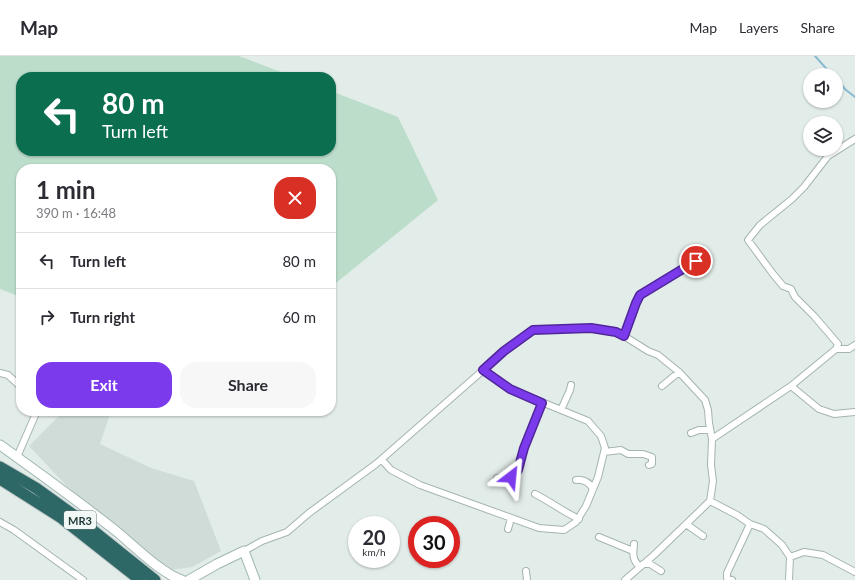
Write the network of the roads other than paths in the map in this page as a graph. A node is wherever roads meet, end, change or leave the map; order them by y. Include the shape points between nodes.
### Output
1 (855, 139) edge
2 (696, 261) dead end
3 (624, 336) junction
4 (855, 346) edge
5 (836, 349) junction
6 (483, 370) junction
7 (679, 372) junction
8 (0, 373) edge
9 (16, 382) edge
10 (571, 385) dead end
11 (662, 386) dead end
12 (791, 386) junction
13 (542, 403) junction
14 (561, 410) junction
15 (855, 412) edge
16 (35, 416) edge
17 (710, 430) junction
18 (691, 433) dead end
19 (712, 439) junction
20 (0, 445) edge
21 (604, 452) junction
22 (17, 457) junction
23 (382, 460) junction
24 (649, 465) dead end
25 (0, 467) edge
26 (497, 478) dead end
27 (0, 479) edge
28 (576, 480) dead end
29 (593, 490) junction
30 (536, 494) dead end
31 (710, 501) junction
32 (578, 508) dead end
33 (580, 516) junction
34 (511, 518) junction
35 (0, 522) edge
36 (686, 524) junction
37 (750, 524) junction
38 (508, 529) dead end
39 (703, 536) dead end
40 (599, 537) dead end
41 (634, 544) dead end
42 (244, 551) junction
43 (633, 552) junction
44 (790, 557) junction
45 (642, 565) junction
46 (526, 571) dead end
47 (661, 571) dead end
48 (855, 572) edge
49 (83, 580) edge
50 (140, 580) edge
51 (155, 580) edge
52 (182, 580) edge
53 (189, 580) edge
54 (255, 580) edge
55 (527, 580) edge
56 (625, 580) edge
57 (732, 580) edge
58 (789, 580) edge

1 - 5 street via 828,156 804,187 760,225 748,240 783,286 791,289 795,297 838,344
2 - 3 street via 640,295
3 - 6 street via 616,332 591,328 533,330
3 - 7 street via 658,355
4 - 5 street via 849,349
5 - 12 street
6 - 13 street via 510,389
6 - 23 street
7 - 11 street
7 - 17 street via 705,400
8 - 9 street via 8,375
10 - 14 street
12 - 15 street via 820,409 834,414
12 - 19 street
13 - 14 street
13 - 26 street via 518,470 511,477
14 - 21 street via 588,421 600,436
16 - 22 street
17 - 18 street
17 - 19 street
19 - 31 street via 713,481
20 - 22 street
21 - 24 street via 621,450 628,454 643,454 652,457 652,464
21 - 29 street
22 - 52 street via 115,530 164,571
23 - 34 street via 391,470 420,485
23 - 42 street via 287,532
25 - 51 highway, MR3 via 47,496
27 - 50 highway, MR3 via 60,517
28 - 29 street via 581,479 590,483
29 - 33 street
30 - 33 street via 562,511
31 - 36 street
31 - 37 street
32 - 33 street
33 - 34 street via 564,530 539,528
34 - 38 street
35 - 49 street
36 - 39 street
36 - 45 street
37 - 44 street via 764,529 782,545
37 - 57 street via 727,573 728,578
40 - 43 street via 623,550
41 - 43 street
42 - 53 street
42 - 54 street
43 - 45 street via 635,562
44 - 48 street via 804,552 823,555
44 - 58 street
45 - 47 street via 650,564
45 - 56 street
46 - 55 street

